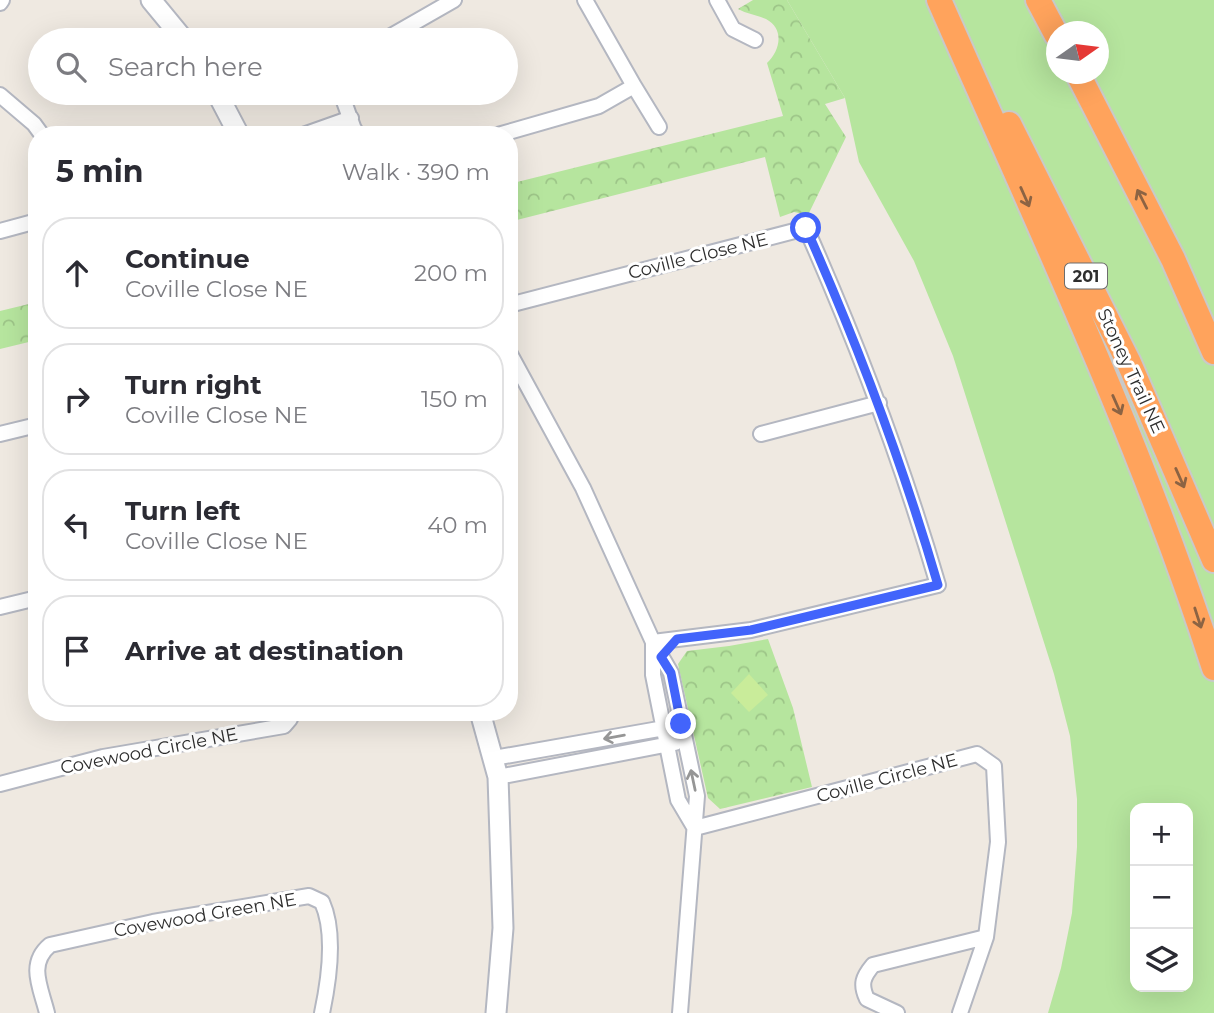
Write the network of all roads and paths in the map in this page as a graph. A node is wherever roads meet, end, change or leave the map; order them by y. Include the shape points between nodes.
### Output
1 (151, 0) edge
2 (454, 0) edge
3 (585, 0) edge
4 (716, 0) edge
5 (941, 0) edge
6 (1038, 0) edge
7 (1049, 21) edge
8 (174, 28) edge
9 (405, 28) edge
10 (755, 40) dead end
11 (1083, 84) edge
12 (634, 86) junction
13 (0, 95) edge
14 (223, 105) edge
15 (346, 105) edge
16 (35, 126) edge
17 (234, 126) edge
18 (354, 126) edge
19 (659, 127) dead end
20 (518, 129) edge
21 (28, 224) edge
22 (0, 231) edge
23 (1173, 260) junction
24 (518, 303) edge
25 (1214, 336) edge
26 (1214, 352) edge
27 (518, 369) edge
28 (879, 403) junction
29 (28, 427) edge
30 (0, 434) edge
31 (761, 434) dead end
32 (1214, 560) edge
33 (28, 600) edge
34 (0, 607) edge
35 (677, 639) junction
36 (653, 642) junction
37 (661, 657) junction
38 (1214, 668) edge
39 (288, 721) edge
40 (483, 721) edge
41 (683, 733) junction
42 (666, 737) junction
43 (496, 768) junction
44 (0, 784) edge
45 (695, 828) junction
46 (986, 937) junction
47 (47, 1013) edge
48 (322, 1013) edge
49 (496, 1013) edge
50 (680, 1013) edge
51 (897, 1013) edge
52 (960, 1013) edge

1 - 8 street
2 - 9 street
3 - 12 street
4 - 10 street via 733,29
5 -> 32 highway, Stoney Trail NE / 201 via 1036,173 1129,363
5 -> 38 highway via 1135,446
6 - 7 highway
23 -> 11 highway
12 - 19 street
12 - 20 street via 599,106
13 - 16 street
14 - 17 street
15 - 18 street
21 - 22 street
23 - 25 highway
23 - 26 highway
24 - 28 street, Coville Close NE via 806,228
27 - 36 street via 583,488
28 - 31 street
28 - 35 street, Coville Close NE via 938,585 751,630
29 - 30 street
33 - 34 street
35 - 36 street, Coville Close NE
35 - 37 street
36 - 37 street
36 - 42 street via 653,675
37 - 41 street via 671,673
39 - 44 street, Covewood Circle NE via 284,726 103,757
40 - 43 street
41 - 42 street
45 -> 41 street via 697,796
42 - 43 street
42 - 45 street via 678,800
43 - 49 street via 503,928
45 - 46 street, Coville Circle NE via 977,754 994,766 998,842
45 - 50 street
46 - 51 street via 873,965 863,977 867,999
46 - 52 street, Coville Circle NE
47 - 48 street, Covewood Green NE via 36,970 39,954 50,945 309,896 322,902 328,916 329,979

